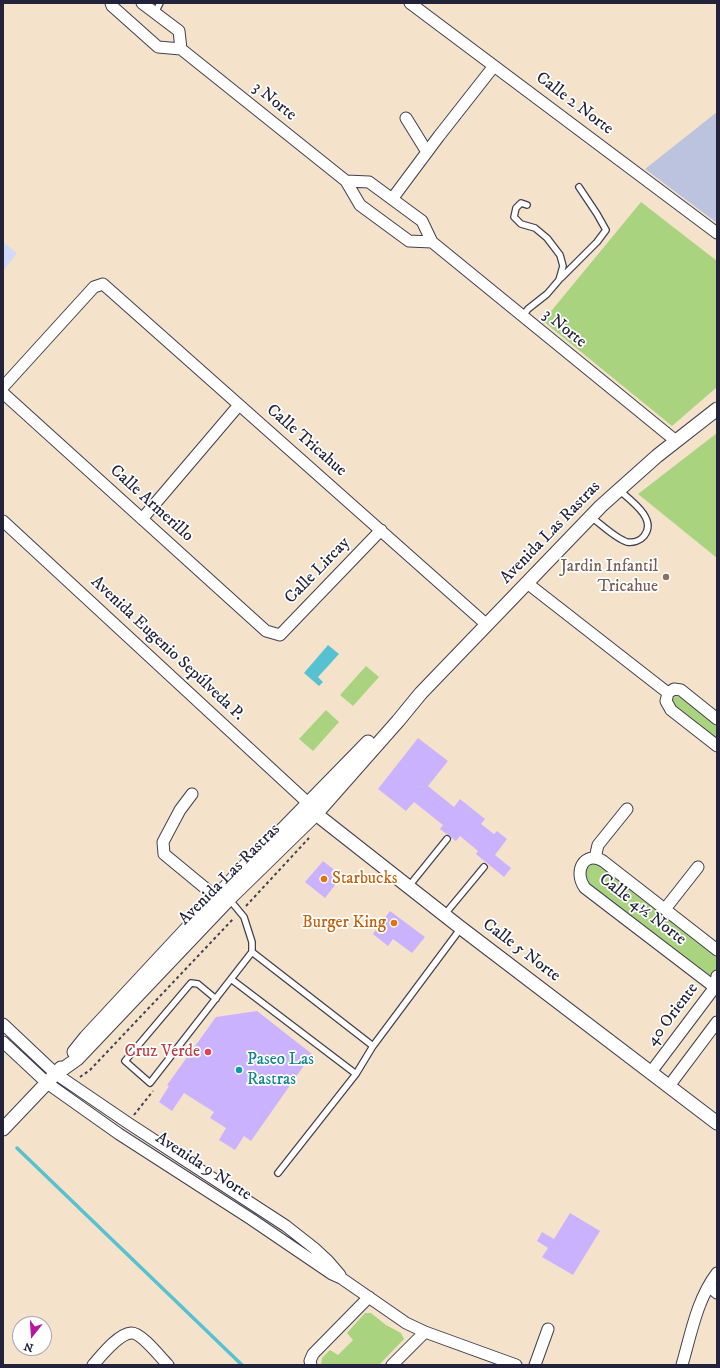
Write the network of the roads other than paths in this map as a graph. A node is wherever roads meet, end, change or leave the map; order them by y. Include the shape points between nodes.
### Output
1 (112, 3) edge
2 (142, 3) edge
3 (410, 3) edge
4 (157, 8) edge
5 (181, 49) junction
6 (494, 66) junction
7 (406, 118) dead end
8 (427, 152) junction
9 (346, 181) junction
10 (579, 186) dead end
11 (392, 199) junction
12 (526, 205) dead end
13 (717, 233) edge
14 (432, 242) junction
15 (559, 280) junction
16 (522, 317) junction
17 (3, 387) edge
18 (3, 393) edge
19 (239, 405) junction
20 (717, 409) edge
21 (676, 441) junction
22 (619, 489) junction
23 (591, 516) junction
24 (142, 519) junction
25 (3, 521) edge
26 (380, 530) junction
27 (526, 583) junction
28 (486, 625) junction
29 (280, 635) joint
30 (421, 693) junction
31 (668, 693) junction
32 (717, 719) edge
33 (717, 746) edge
34 (192, 794) dead end
35 (308, 802) junction
36 (627, 809) dead end
37 (316, 814) junction
38 (447, 838) dead end
39 (595, 858) junction
40 (484, 867) dead end
41 (698, 867) dead end
42 (409, 886) junction
43 (222, 898) junction
44 (665, 909) junction
45 (445, 914) junction
46 (461, 928) junction
47 (717, 950) edge
48 (252, 952) junction
49 (231, 979) junction
50 (716, 984) edge
51 (216, 999) junction
52 (717, 1022) edge
53 (3, 1024) edge
54 (3, 1042) edge
55 (373, 1046) junction
56 (651, 1072) junction
57 (56, 1074) junction
58 (356, 1074) junction
59 (47, 1083) junction
60 (669, 1086) junction
61 (128, 1123) junction
62 (717, 1123) edge
63 (3, 1129) edge
64 (119, 1134) junction
65 (194, 1166) junction
66 (278, 1172) dead end
67 (187, 1177) junction
68 (258, 1207) junction
69 (252, 1219) junction
70 (717, 1273) edge
71 (341, 1278) junction
72 (713, 1289) edge
73 (369, 1297) junction
74 (548, 1329) dead end
75 (425, 1332) junction
76 (311, 1363) edge
77 (92, 1365) edge
78 (168, 1365) edge
79 (392, 1365) edge
80 (516, 1365) edge
81 (535, 1365) edge
82 (682, 1365) edge

1 - 5 street via 112,6 158,47
2 - 4 street
3 - 6 street, Calle 2 Norte
4 - 5 street via 179,31
5 - 9 street, 3 Norte
6 - 8 street
6 - 13 street, Calle 2 Norte
7 - 8 street
8 - 11 street
9 - 11 street, 3 Norte via 369,182
9 - 14 street, 3 Norte via 360,205 409,241
10 - 15 lane via 606,230
11 - 14 street, 3 Norte via 422,221
12 - 15 lane via 521,203 516,208 514,217 521,224 535,228 560,254 563,266
14 - 16 street, 3 Norte
15 - 16 lane
16 - 21 street, 3 Norte
17 - 19 street, Calle Tricahue via 94,287 103,284
18 - 24 street, Calle Armerillo
19 - 24 street
19 - 26 street, Calle Tricahue
20 - 21 street, Avenida Las Rastras
21 - 22 street, Avenida Las Rastras
22 - 23 street, Avenida Las Rastras
22 - 23 lane via 645,515 648,525 643,538 627,542
23 - 27 street, Avenida Las Rastras
24 - 29 street, Calle Armerillo via 266,631
25 - 35 street, Avenida Eugenio Sepúlveda P.
26 - 28 street, Calle Tricahue
26 - 29 street, Calle Lircay
27 - 28 street, Avenida Las Rastras
27 - 31 street
28 - 30 street, Avenida Las Rastras
30 - 35 street, Avenida Las Rastras via 393,717
30 - 37 street, Avenida Las Rastras
31 - 32 street via 674,689 681,690
31 - 33 street via 666,701 671,710
34 - 43 street via 163,842 164,854
35 - 37 street, Calle 5 Norte
35 - 43 street, Avenida Las Rastras
36 - 39 street via 601,841
37 - 42 street, Calle 5 Norte
37 - 43 street, Avenida Las Rastras
38 - 42 lane
39 - 44 street, Calle 4½ Norte via 603,861
39 - 50 street, Calle 4½ Norte via 586,861 580,868 580,878 585,888
40 - 45 lane
41 - 44 street
42 - 45 street, Calle 5 Norte
43 - 48 lane via 244,916 252,942
43 - 57 street, Avenida Las Rastras via 85,1052
44 - 47 street, Calle 4½ Norte
45 - 46 street, Calle 5 Norte
46 - 55 lane
46 - 56 street, Calle 5 Norte
48 - 49 lane
48 - 55 lane
49 - 51 lane
49 - 58 lane
50 - 56 street, 40 Oriente
51 - 51 lane via 198,984 191,983 125,1061 150,1082
52 - 60 street
53 - 57 street, Avenida 9 Norte
54 - 59 street, Avenida 9 Norte
55 - 58 lane
56 - 60 street, Calle 5 Norte
57 - 59 street, Avenida Las Rastras
57 - 61 street, Avenida 9 Norte
58 - 66 lane
59 - 63 street, Avenida Las Rastras
59 - 64 street, Avenida 9 Norte
60 - 62 street, Calle 5 Norte
61 - 64 street
61 - 65 street, Avenida 9 Norte
64 - 67 street, Avenida 9 Norte
65 - 67 street
65 - 68 street, Avenida 9 Norte
67 - 69 street, Avenida 9 Norte
68 - 69 street
68 - 71 street, Avenida 9 Norte via 314,1248
69 - 71 street, Avenida 9 Norte
70 - 72 street
71 - 73 street, Avenida 9 Norte
72 - 82 street via 698,1310
73 - 75 street, Avenida 9 Norte via 398,1318
73 - 76 street via 315,1352
74 - 81 street
75 - 79 street
75 - 80 street, Avenida 9 Norte
77 - 78 street via 117,1341 132,1333 146,1342

